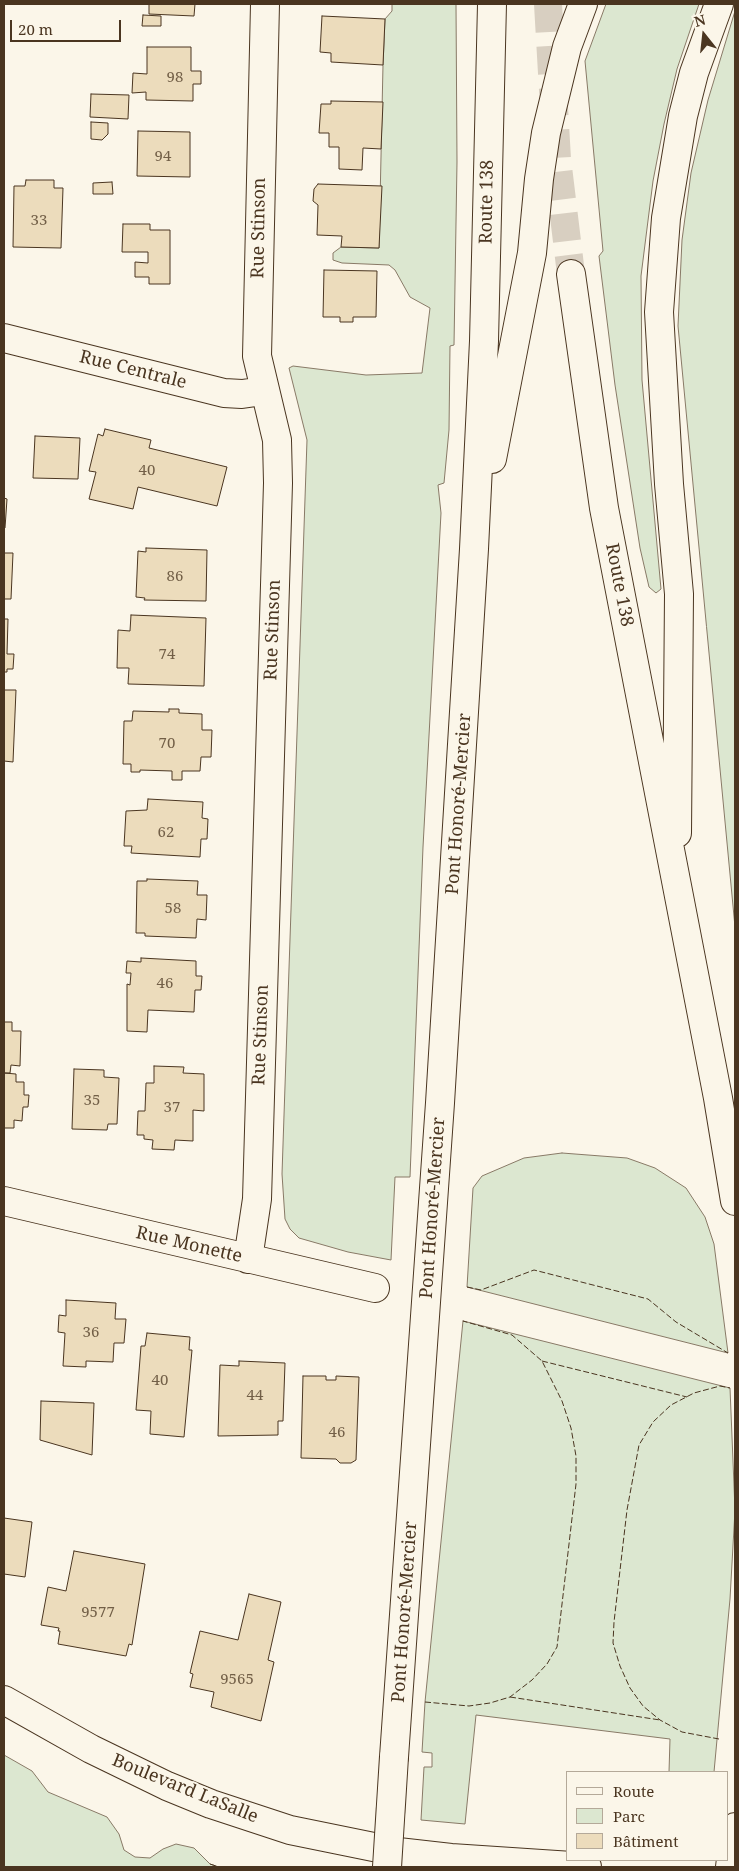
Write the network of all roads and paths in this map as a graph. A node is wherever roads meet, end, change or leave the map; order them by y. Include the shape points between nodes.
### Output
1 (265, 4) edge
2 (492, 4) edge
3 (583, 4) edge
4 (718, 4) edge
5 (571, 274) tunnel mouth
6 (4, 338) edge
7 (264, 391) junction
8 (474, 549) junction
9 (677, 894) junction
10 (4, 1201) edge
11 (735, 1201) edge
12 (248, 1259) junction
13 (375, 1288) dead end
14 (4, 1700) edge
15 (735, 1827) edge
16 (387, 1867) edge
17 (587, 1867) edge
18 (730, 1867) edge

1 - 7 main road, Rue Stinson via 256,322 257,356
2 - 8 main road, Route 138 via 484,341
3 - 8 main road via 567,48 546,133 532,253
4 - 9 main road via 683,116 666,218 659,312 679,594
5 - 9 main road, Route 138 via 604,508
6 - 7 main road, Rue Centrale via 224,393
7 - 12 main road, Rue Stinson via 277,440 278,482 257,1199
8 - 16 main road, Pont Honoré-Mercier, bridge
9 - 11 main road
10 - 12 main road, Rue Monette
12 - 13 main road, Rue Monette
14 - 17 main road, Boulevard LaSalle via 91,1749 167,1786 290,1830 398,1852
15 - 18 main road

